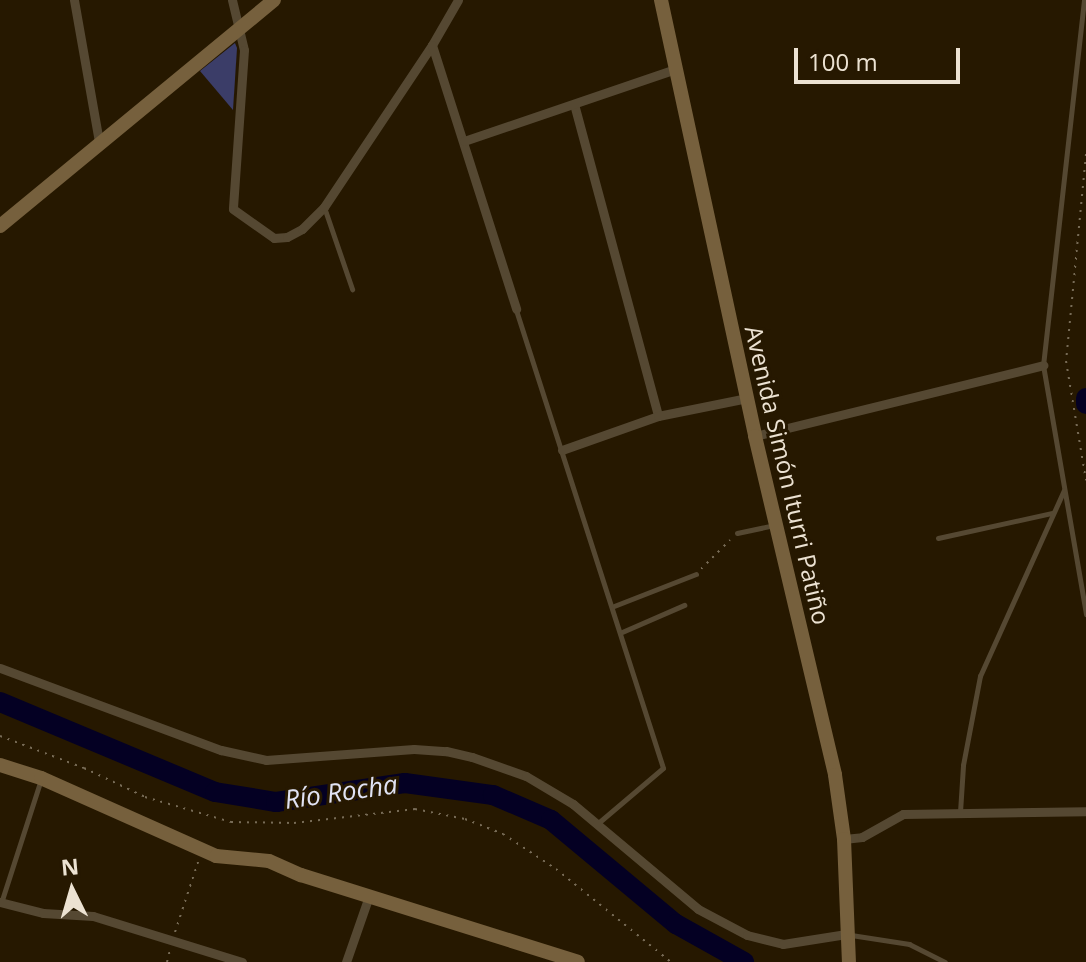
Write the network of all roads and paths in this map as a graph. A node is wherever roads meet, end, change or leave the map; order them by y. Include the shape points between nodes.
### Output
1 (74, 0) edge
2 (232, 0) edge
3 (274, 0) edge
4 (458, 0) edge
5 (661, 0) edge
6 (1084, 0) edge
7 (241, 26) junction
8 (432, 45) junction
9 (675, 69) junction
10 (574, 104) junction
11 (464, 141) junction
12 (99, 142) junction
13 (1086, 154) edge
14 (324, 207) junction
15 (0, 226) edge
16 (352, 289) dead end
17 (516, 309) joint
18 (1043, 365) junction
19 (747, 398) junction
20 (658, 416) junction
21 (755, 436) junction
22 (562, 450) junction
23 (1086, 480) edge
24 (1064, 489) junction
25 (1053, 513) junction
26 (776, 525) junction
27 (737, 533) joint
28 (938, 538) dead end
29 (696, 574) joint
30 (684, 605) dead end
31 (614, 606) junction
32 (1086, 614) edge
33 (622, 632) junction
34 (0, 668) edge
35 (0, 736) edge
36 (0, 765) edge
37 (41, 778) junction
38 (1086, 811) edge
39 (960, 812) junction
40 (597, 824) junction
41 (844, 839) junction
42 (202, 850) junction
43 (369, 896) junction
44 (0, 904) edge
45 (173, 941) junction
46 (848, 948) edge
47 (552, 958) edge
48 (242, 962) edge
49 (346, 962) edge
50 (578, 962) edge
51 (671, 962) edge
52 (945, 962) edge

1 - 12 street
2 - 7 street
3 - 7 street
4 - 8 street
5 - 9 street, Avenida Simón Iturri Patiño
6 - 18 lane
7 - 12 street
7 - 14 street via 244,50 233,209 274,238 302,229
8 - 11 street
8 - 14 street
9 - 10 street
9 - 19 street, Avenida Simón Iturri Patiño
10 - 11 street
10 - 20 street
11 - 17 street
12 - 15 street
13 - 23 path via 1066,361
14 - 16 lane
17 - 22 lane
18 - 21 street
18 - 24 lane
19 - 20 street
19 - 21 street, Avenida Simón Iturri Patiño
20 - 22 street
21 - 26 street, Avenida Simón Iturri Patiño
22 - 31 lane
24 - 25 lane
24 - 32 lane
25 - 28 lane
25 - 39 lane via 980,676
26 - 27 lane
26 - 41 street, Avenida Simón Iturri Patiño via 835,775
27 - 29 path
29 - 31 lane
30 - 33 lane
31 - 33 lane
33 - 40 lane via 663,768
34 - 40 street via 221,750 266,760 414,749 472,757 526,776
35 - 51 path via 145,797 231,822 294,823 415,809 465,819 503,834 556,869
36 - 37 street
37 - 42 street
37 - 44 lane
38 - 39 street
39 - 41 street via 903,814 862,837
40 - 46 street via 698,909 747,935 783,944
41 - 46 street, Avenida Simón Iturri Patiño
42 - 43 street via 237,860 269,861
42 - 45 path
43 - 47 street
43 - 49 street
44 - 45 street via 93,916
45 - 48 street
46 - 52 lane via 909,944
47 - 50 street

